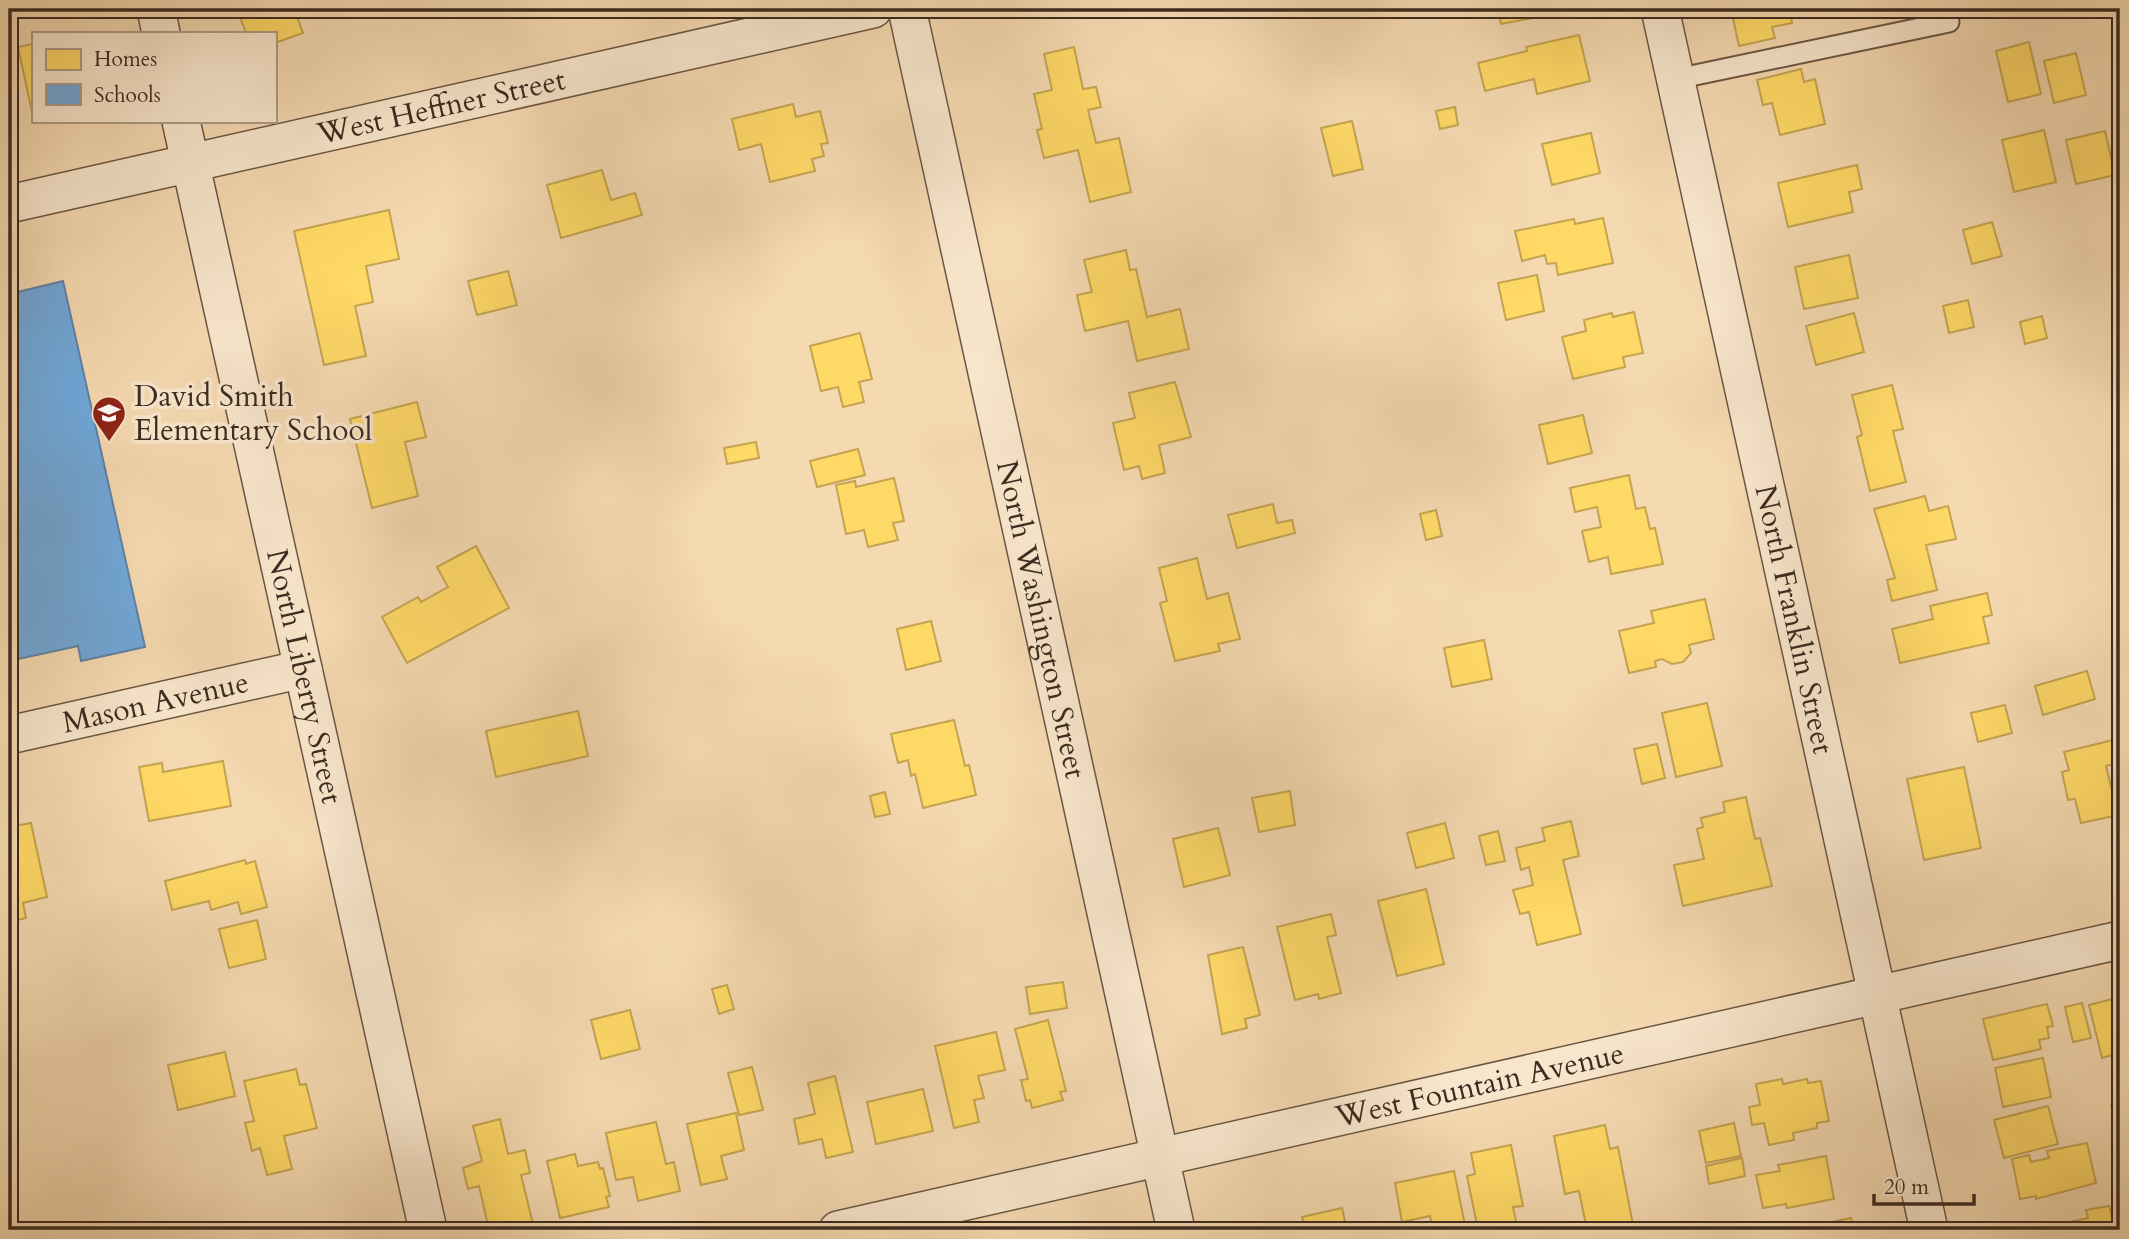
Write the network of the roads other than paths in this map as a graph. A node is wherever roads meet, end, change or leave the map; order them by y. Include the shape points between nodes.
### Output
1 (156, 9) edge
2 (873, 9) edge
3 (907, 9) edge
4 (1660, 9) edge
5 (1949, 22) dead end
6 (161, 32) edge
7 (1676, 79) junction
8 (181, 122) edge
9 (190, 163) junction
10 (9, 204) edge
11 (303, 668) junction
12 (9, 735) edge
13 (2120, 940) edge
14 (1877, 995) junction
15 (1160, 1157) junction
16 (428, 1230) edge
17 (838, 1230) edge
18 (1176, 1230) edge
19 (1929, 1230) edge

1 - 6 street
2 - 9 street, West Heffner Street
3 - 15 street, North Washington Street
4 - 7 street, North Franklin Street
5 - 7 lane
7 - 14 street, North Franklin Street
8 - 9 street, North Liberty Street
9 - 10 street, West Heffner Street
9 - 11 street, North Liberty Street
11 - 12 street, Mason Avenue
11 - 16 street, North Liberty Street
13 - 14 street, West Fountain Avenue
14 - 15 street, West Fountain Avenue
14 - 19 street, North Franklin Street
15 - 17 street, West Fountain Avenue
15 - 18 street, North Washington Street

